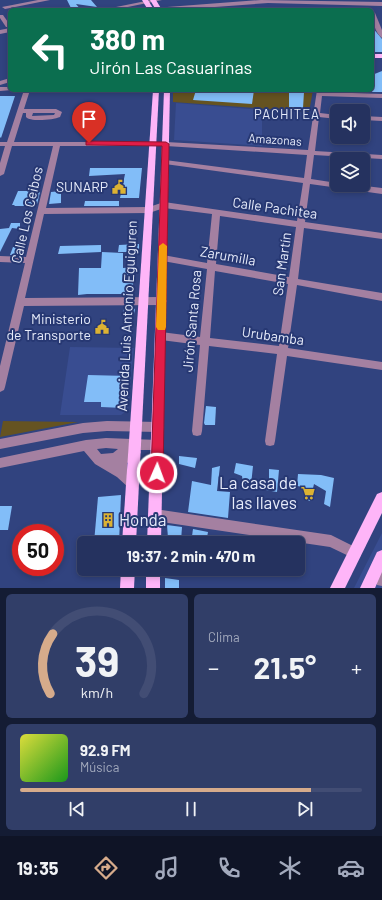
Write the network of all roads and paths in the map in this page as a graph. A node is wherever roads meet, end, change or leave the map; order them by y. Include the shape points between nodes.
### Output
1 (47, 0) edge
2 (151, 1) edge
3 (366, 1) edge
4 (264, 2) edge
5 (29, 3) junction
6 (382, 4) edge
7 (5, 7) dead end
8 (33, 8) edge
9 (114, 8) edge
10 (184, 8) edge
11 (1, 16) edge
12 (377, 26) edge
13 (8, 28) edge
14 (382, 36) edge
15 (26, 92) edge
16 (156, 92) edge
17 (167, 92) edge
18 (320, 92) edge
19 (382, 96) edge
20 (30, 110) dead end
21 (20, 111) junction
22 (316, 115) junction
23 (330, 116) edge
24 (370, 118) edge
25 (382, 119) edge
26 (10, 143) junction
27 (57, 143) junction
28 (0, 144) edge
29 (152, 144) junction
30 (166, 144) junction
31 (311, 153) junction
32 (382, 157) edge
33 (165, 162) junction
34 (0, 174) edge
35 (307, 181) junction
36 (330, 184) edge
37 (370, 189) edge
38 (382, 190) edge
39 (164, 205) junction
40 (149, 210) junction
41 (41, 211) junction
42 (216, 212) junction
43 (301, 225) junction
44 (382, 236) edge
45 (163, 258) junction
46 (0, 259) edge
47 (30, 260) junction
48 (211, 266) junction
49 (293, 281) junction
50 (382, 298) edge
51 (144, 301) junction
52 (162, 301) junction
53 (20, 302) junction
54 (161, 336) junction
55 (205, 341) junction
56 (283, 351) junction
57 (3, 361) edge
58 (382, 366) edge
59 (0, 387) edge
60 (137, 426) junction
61 (159, 427) junction
62 (197, 431) dead end
63 (270, 441) dead end
64 (0, 444) edge
65 (86, 445) junction
66 (158, 445) junction
67 (134, 447) junction
68 (119, 459) junction
69 (98, 460) junction
70 (0, 462) edge
71 (121, 473) junction
72 (133, 484) junction
73 (382, 499) edge
74 (155, 515) junction
75 (129, 536) edge
76 (154, 536) edge
77 (355, 553) junction
78 (380, 561) edge
79 (127, 576) edge
80 (153, 576) edge
81 (382, 580) edge
82 (126, 588) edge
83 (153, 588) edge
84 (338, 588) edge
85 (367, 588) edge

1 - 5 street
2 - 9 street
3 - 4 street
3 - 6 street
4 - 10 street
5 - 7 street
5 - 8 street
11 - 13 street
12 - 14 street
15 - 21 street
16 - 29 main road, Avenida Luis Antonio Eguiguren
17 - 30 main road
18 - 19 street
18 - 22 street, San Martín
20 - 21 street
21 - 26 street
22 - 23 street
22 - 31 street, San Martín
24 - 25 street
26 - 27 street, Amazonas
26 - 28 street, Amazonas
26 - 34 street
27 - 29 street, Amazonas
27 - 41 street, Calle Los Ceibos
29 - 30 street, Amazonas
29 - 40 main road, Avenida Luis Antonio Eguiguren
30 - 31 street, Amazonas
30 - 33 main road
31 - 32 street, Amazonas
31 - 35 street, San Martín
33 - 35 street
33 - 39 main road
35 - 36 street
35 - 43 street, San Martín
37 - 38 street
39 - 40 street
39 - 42 street, Calle Pachitea
39 - 45 main road
40 - 41 street
40 - 51 main road, Avenida Luis Antonio Eguiguren
41 - 47 street, Calle Los Ceibos
42 - 43 street, Calle Pachitea
42 - 48 street, Jirón Santa Rosa
43 - 44 street, Calle Pachitea
43 - 49 street, San Martín
45 - 48 street, Zarumilla
45 - 52 main road
46 - 47 street
47 - 53 street, Calle Los Ceibos
48 - 49 street, Zarumilla
48 - 55 street, Jirón Santa Rosa
49 - 50 street, Zarumilla
49 - 56 street, San Martín
51 - 52 street
51 - 53 street
51 - 60 main road, Avenida Luis Antonio Eguiguren
52 - 54 main road
53 - 57 street, Calle Los Ceibos
54 - 55 street, Urubamba
54 - 61 main road
55 - 56 street, Urubamba
55 - 62 street, Jirón Santa Rosa
56 - 58 street, Urubamba
56 - 63 street, San Martín
57 - 59 street, Calle Los Ceibos
60 - 61 street
60 - 64 street via 83,428
60 - 67 main road, Avenida Luis Antonio Eguiguren
61 - 66 main road
65 - 67 street
65 - 69 street
65 - 70 street
66 - 67 street
66 - 74 main road
67 - 68 street
67 - 72 main road, Avenida Luis Antonio Eguiguren
68 - 69 street
68 - 71 street
69 - 71 street
71 - 72 street
72 - 75 main road, Avenida Luis Antonio Eguiguren
73 - 77 main road
74 - 76 main road
74 - 77 street via 331,541
77 - 84 main road
78 - 81 street
78 - 85 main road
79 - 82 main road
80 - 83 main road

